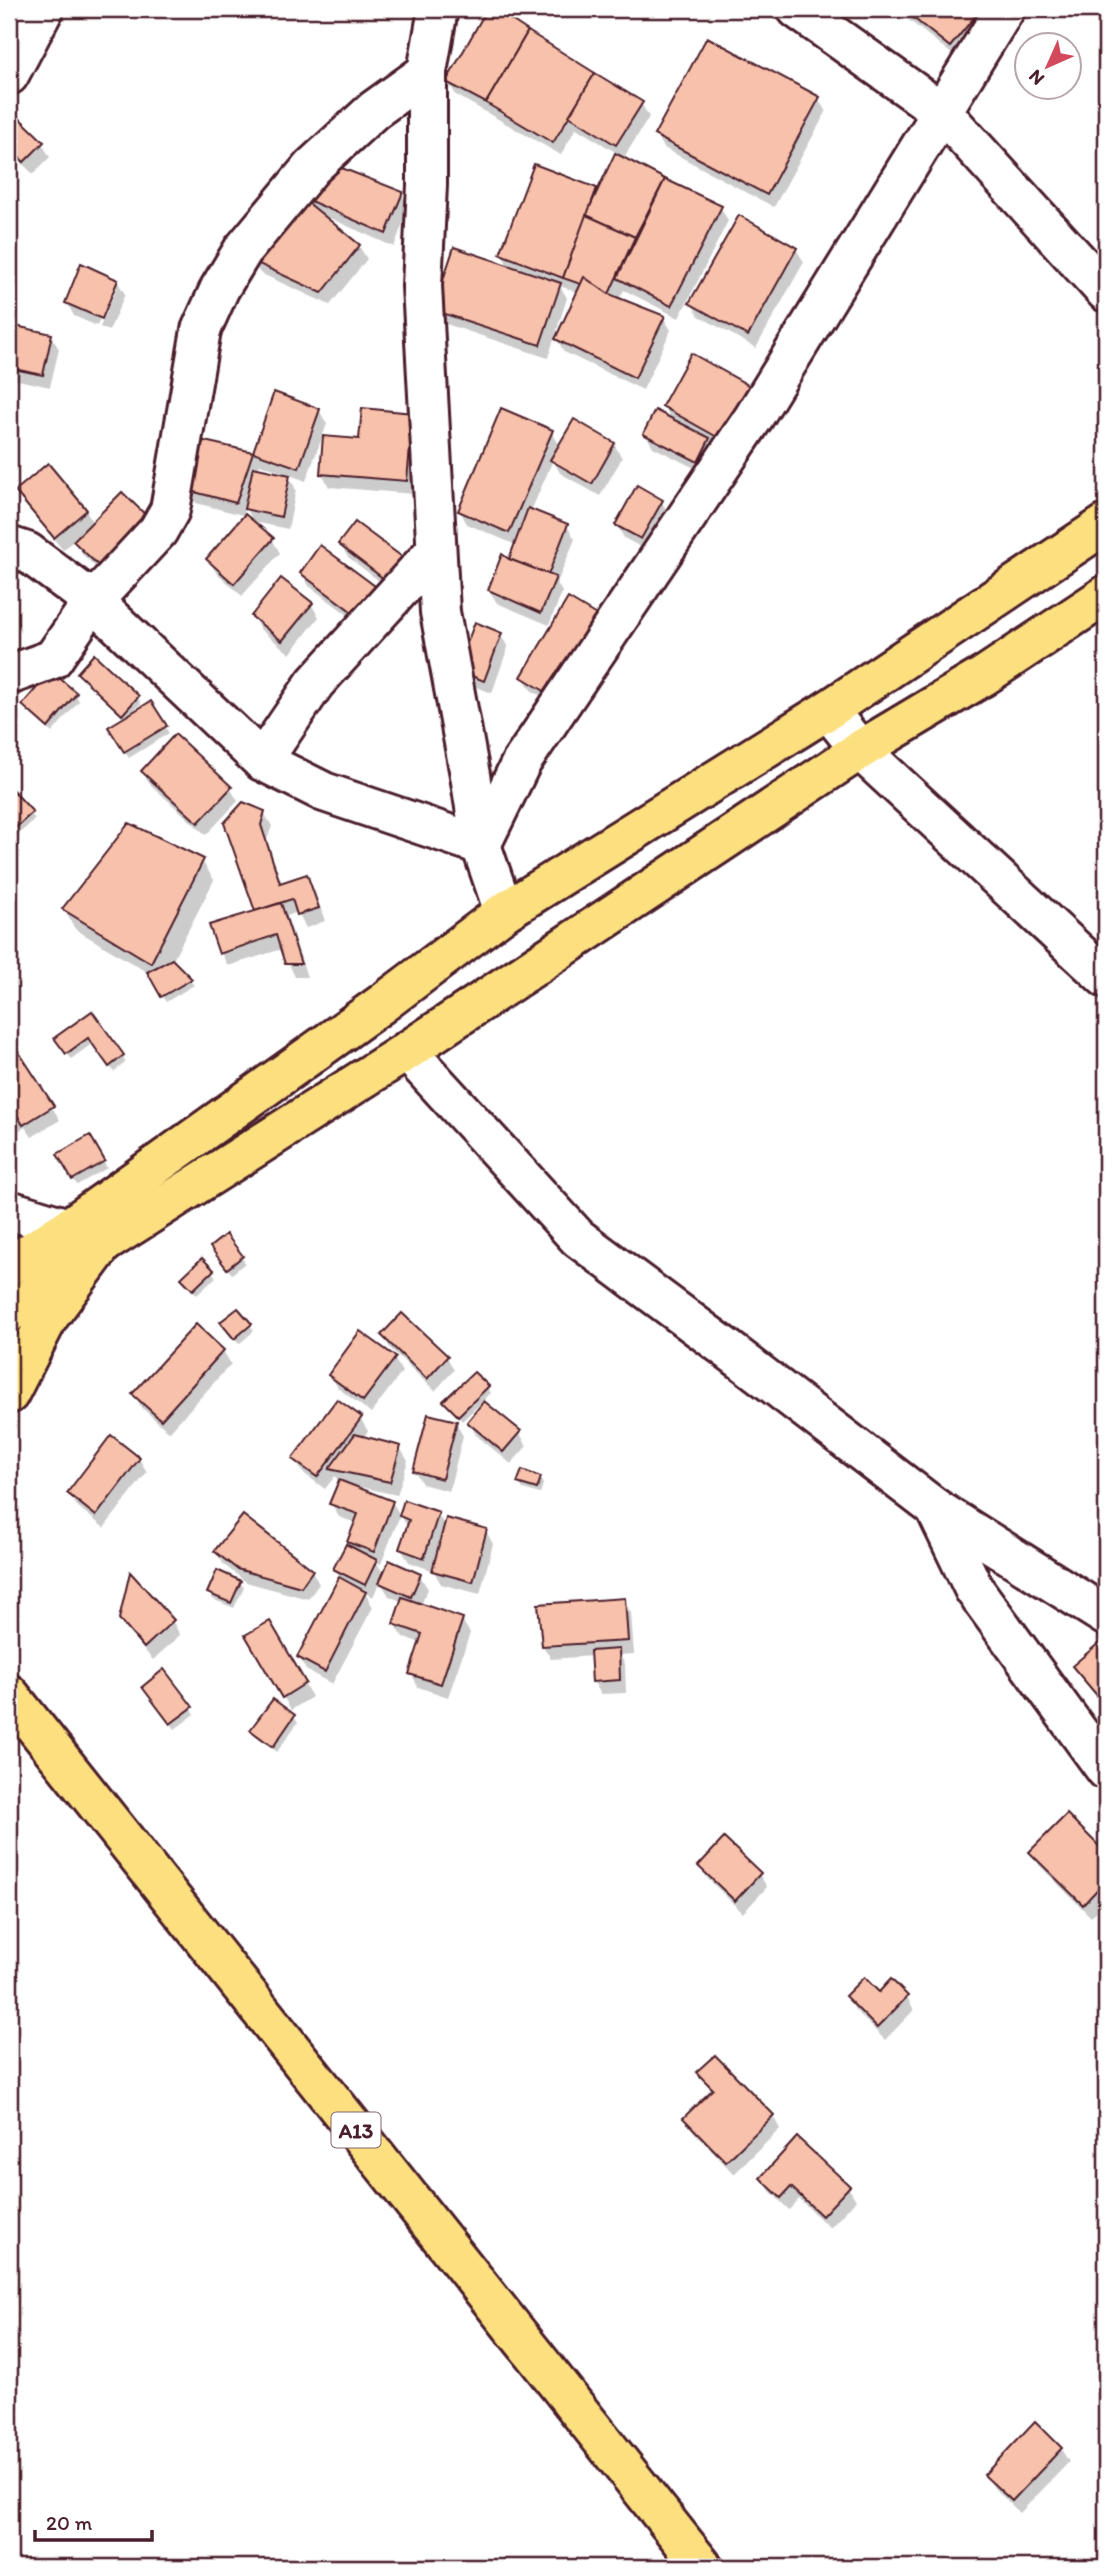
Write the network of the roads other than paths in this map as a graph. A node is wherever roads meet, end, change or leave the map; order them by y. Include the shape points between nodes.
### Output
1 (44, 9) edge
2 (438, 9) edge
3 (797, 9) edge
4 (1005, 9) edge
5 (427, 72) junction
6 (9, 75) edge
7 (942, 112) junction
8 (1106, 292) edge
9 (1106, 524) edge
10 (9, 546) edge
11 (436, 550) junction
12 (1106, 596) edge
13 (93, 601) junction
14 (9, 675) edge
15 (828, 709) junction
16 (860, 751) junction
17 (262, 761) junction
18 (481, 845) junction
19 (504, 912) junction
20 (1106, 978) edge
21 (407, 1051) junction
22 (9, 1210) edge
23 (68, 1228) junction
24 (103, 1244) junction
25 (9, 1266) edge
26 (9, 1312) edge
27 (9, 1394) edge
28 (935, 1508) junction
29 (1106, 1616) edge
30 (9, 1694) edge
31 (1106, 1770) edge
32 (703, 2567) edge

1 - 6 street
2 - 5 street
3 - 7 street
4 - 7 street
5 - 11 street via 422,286
5 - 13 street via 374,110 312,167 243,250 201,330 170,509 158,531
7 - 8 street
7 - 18 street via 754,417 521,763
9 - 15 main road
10 - 13 street via 27,552
11 - 17 street via 315,683
11 - 18 street via 440,612
12 - 16 main road
13 - 14 street via 53,659
13 - 17 street
15 - 16 street
15 - 19 main road
16 - 20 street
16 - 21 main road
17 - 18 street via 324,792
18 - 19 street
19 - 23 main road
21 - 24 main road
21 - 28 street via 578,1238
22 - 23 street
23 - 25 main road
24 - 26 main road
24 - 27 main road via 48,1318
28 - 29 street
28 - 31 street via 974,1589
30 - 32 main road, A13

